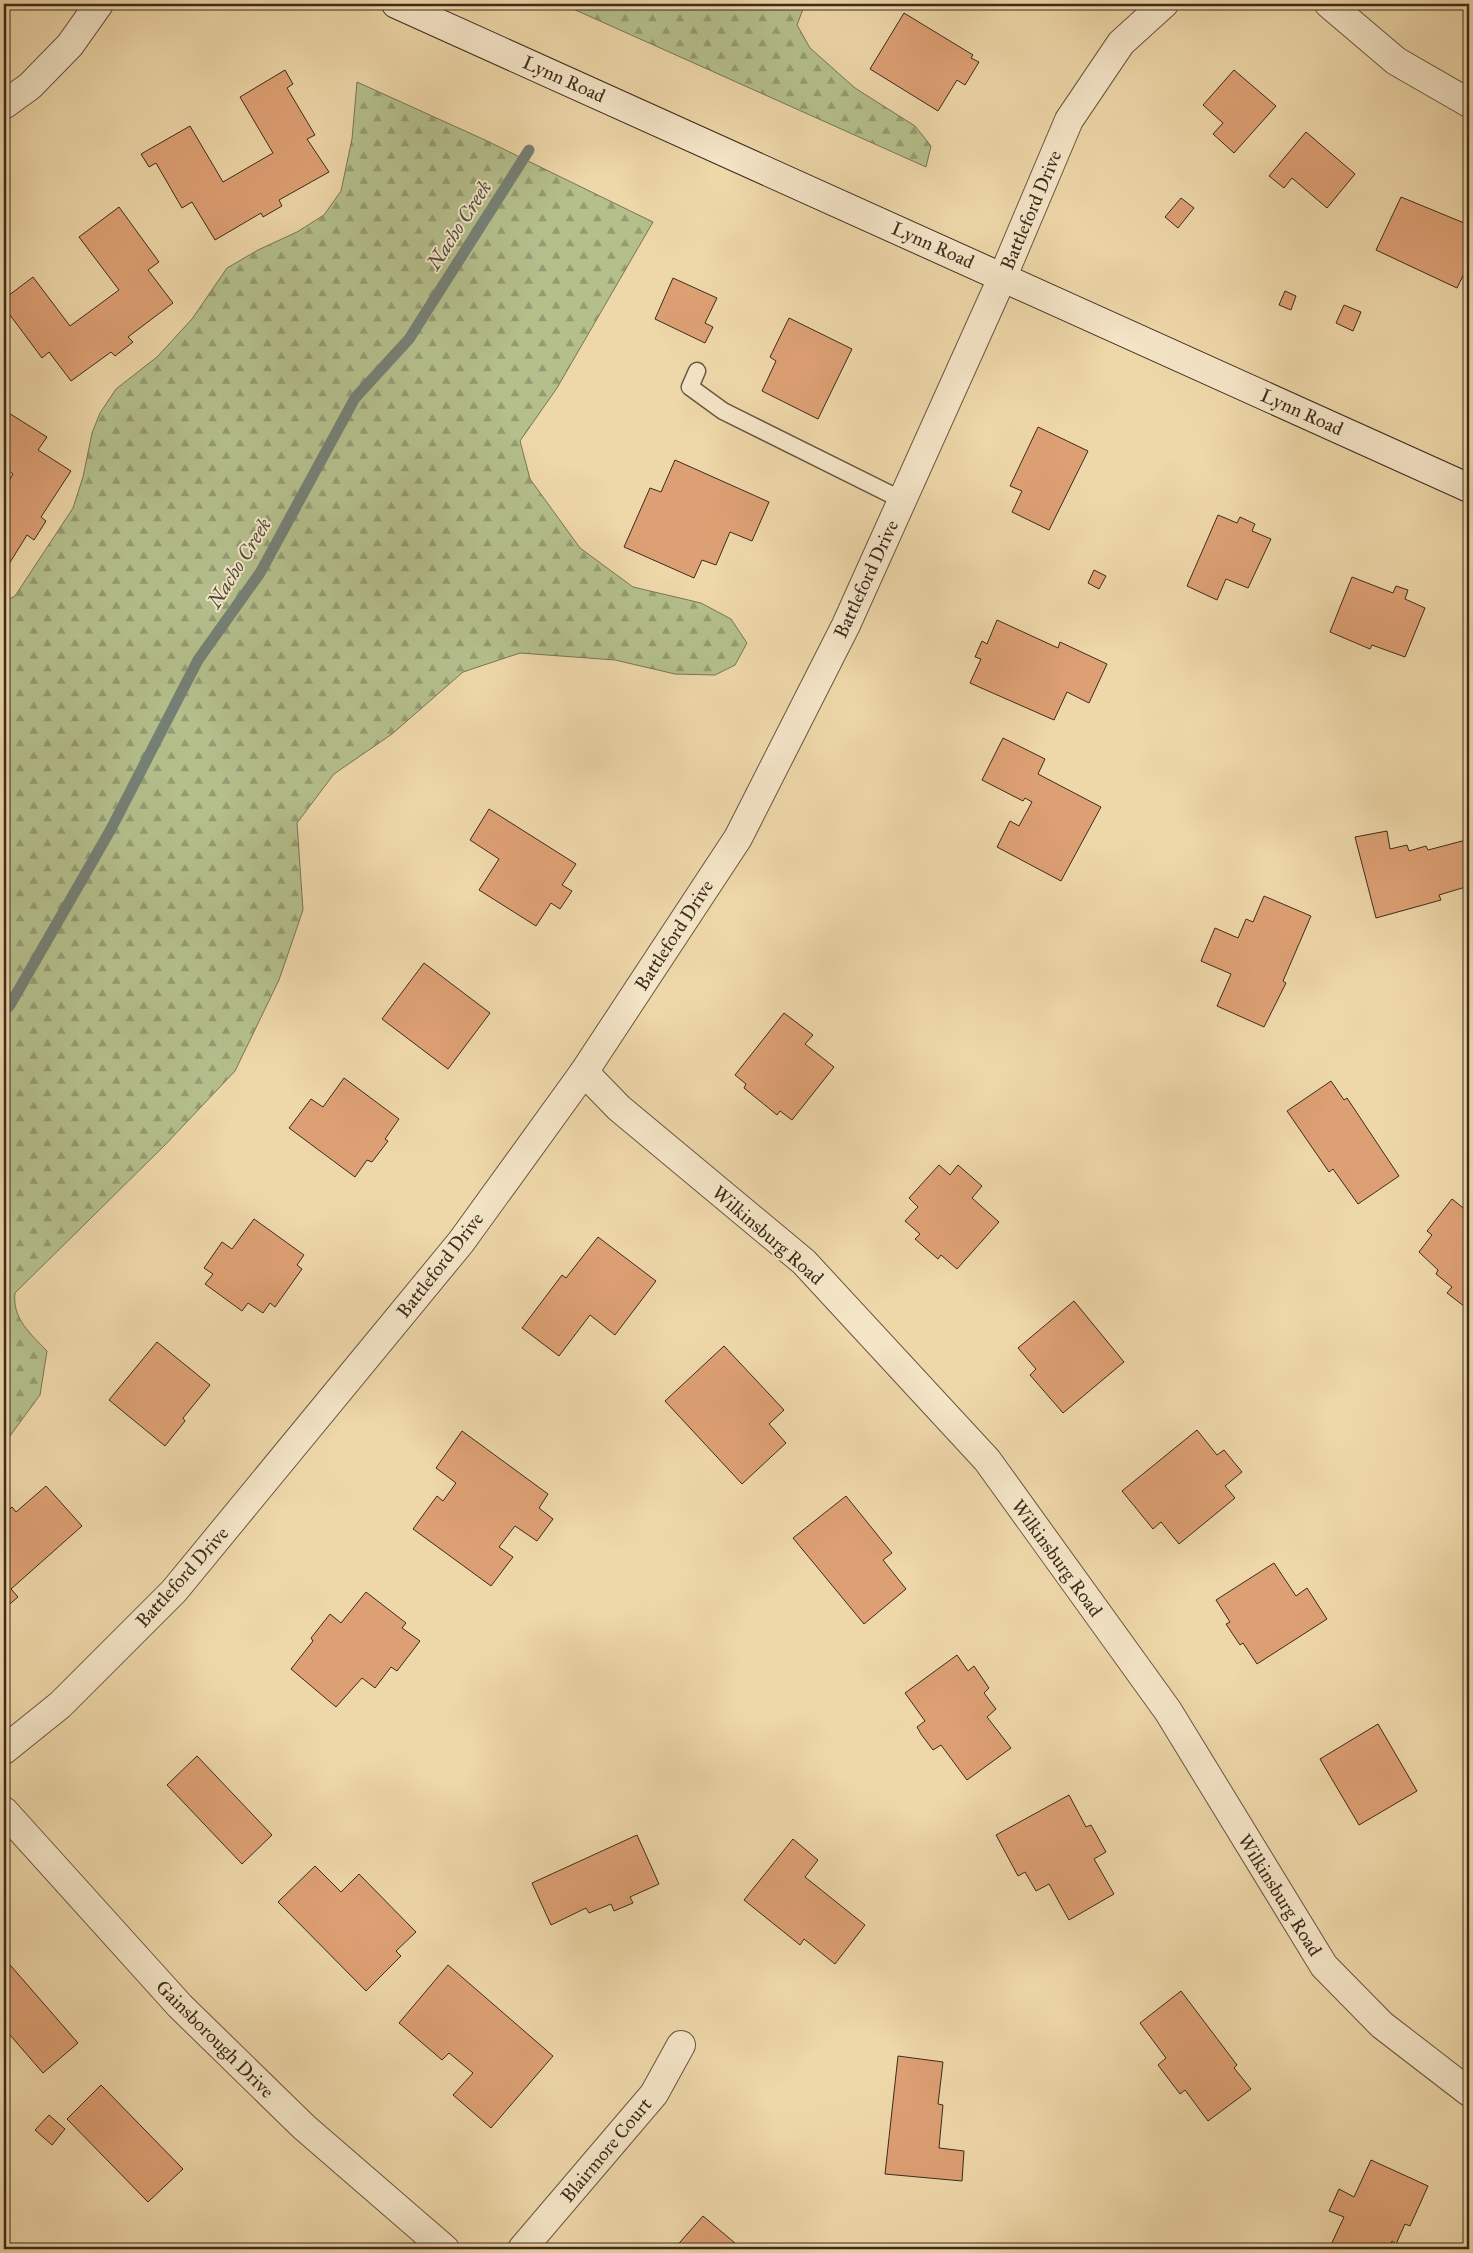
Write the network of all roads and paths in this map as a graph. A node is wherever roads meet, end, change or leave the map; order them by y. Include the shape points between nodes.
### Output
1 (98, 4) edge
2 (396, 4) edge
3 (1164, 4) edge
4 (1329, 4) edge
5 (1469, 103) edge
6 (4, 106) edge
7 (1003, 276) junction
8 (697, 371) dead end
9 (1469, 488) edge
10 (902, 500) junction
11 (584, 1072) junction
12 (4, 1750) edge
13 (4, 1811) edge
14 (681, 2045) dead end
15 (1469, 2092) edge
16 (445, 2249) edge
17 (522, 2249) edge

1 - 6 street via 70,45 30,86
2 - 7 street, Lynn Road
3 - 7 street, Battleford Drive via 1121,43 1069,120
4 - 5 street via 1396,61
7 - 9 street, Lynn Road
7 - 10 street, Battleford Drive
8 - 10 lane via 690,387 723,411
10 - 11 street, Battleford Drive via 846,625 738,838
11 - 12 street, Battleford Drive via 460,1242 174,1591 60,1705
11 - 15 street, Wilkinsburg Road via 619,1108 804,1262 987,1460 1168,1711 1324,1966 1382,2025
13 - 16 street, Gainsborough Drive via 180,2006 304,2127
14 - 17 street, Blairmore Court via 654,2094

